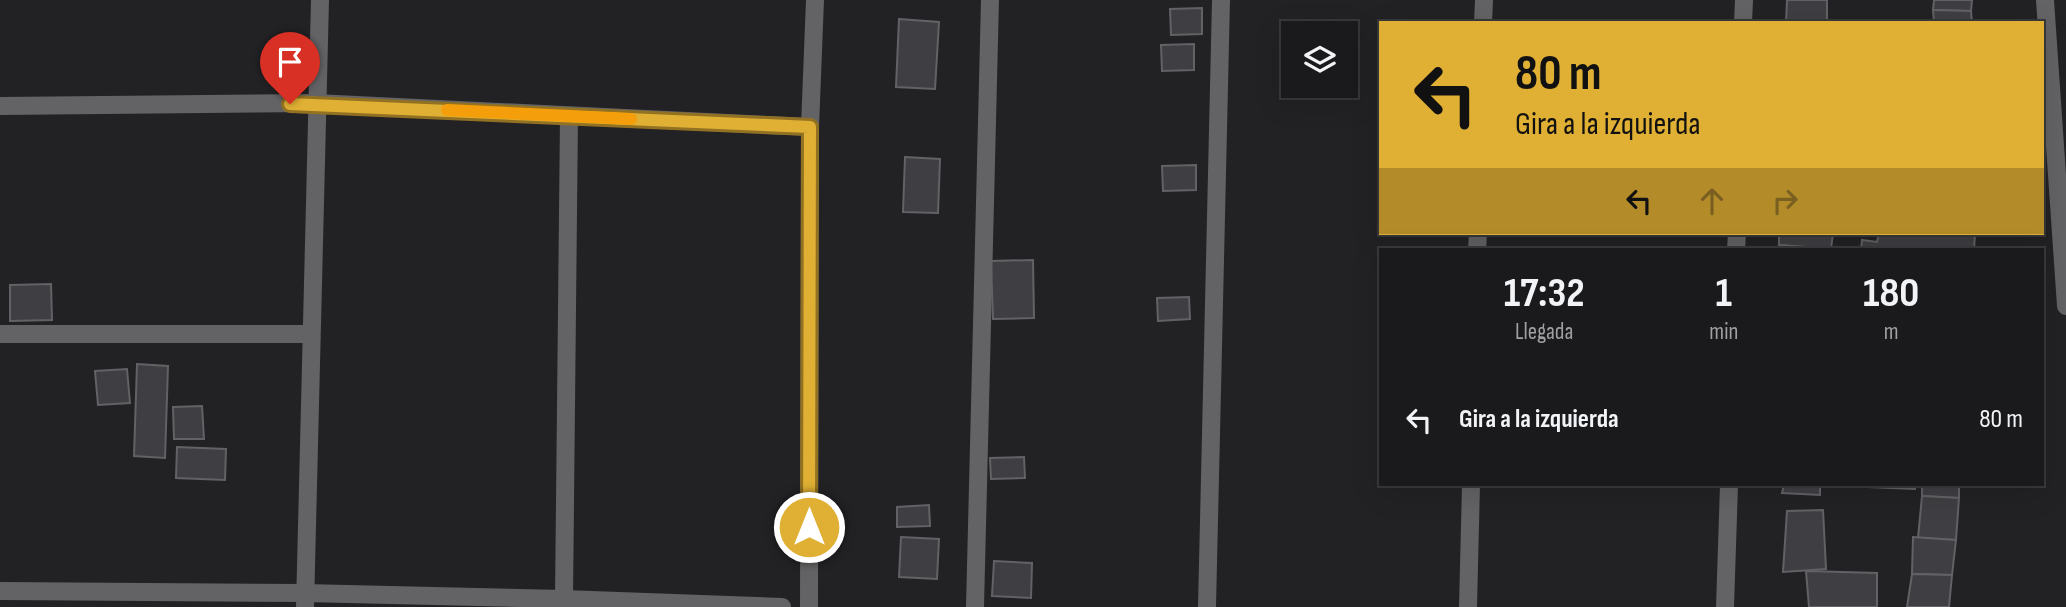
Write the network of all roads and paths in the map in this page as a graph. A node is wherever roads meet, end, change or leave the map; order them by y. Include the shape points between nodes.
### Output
1 (320, 0) edge
2 (815, 0) edge
3 (990, 0) edge
4 (1221, 0) edge
5 (1484, 0) edge
6 (1744, 0) edge
7 (2045, 0) edge
8 (1483, 21) edge
9 (1743, 21) edge
10 (316, 103) junction
11 (0, 106) edge
12 (569, 116) junction
13 (810, 127) junction
14 (2066, 306) edge
15 (0, 334) edge
16 (310, 334) junction
17 (1471, 486) edge
18 (1729, 486) edge
19 (0, 591) edge
20 (564, 599) junction
21 (304, 600) edge
22 (782, 607) edge
23 (809, 607) edge
24 (975, 607) edge
25 (1207, 607) edge
26 (1468, 607) edge
27 (1725, 607) edge

1 - 10 street
2 - 13 street
3 - 24 street
4 - 25 street
5 - 8 street
6 - 9 street
7 - 14 street
10 - 11 street
10 - 12 street
10 - 16 street
12 - 13 street
12 - 20 street
13 - 23 street
15 - 16 street
16 - 21 street
17 - 26 street
18 - 27 street
19 - 21 street
20 - 21 street
20 - 22 street

